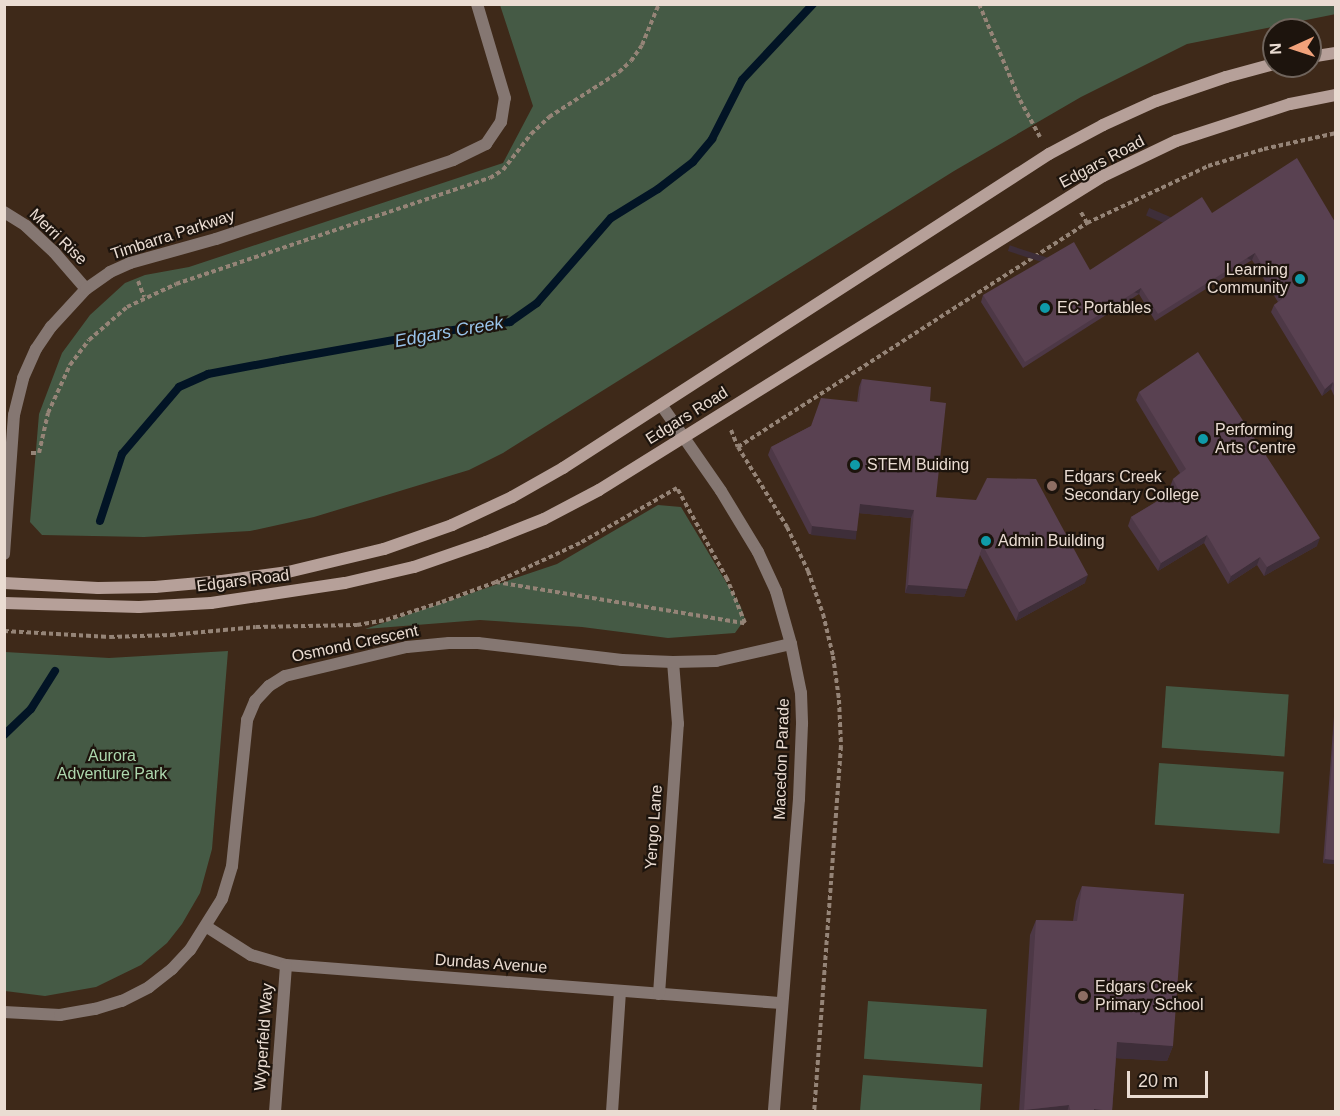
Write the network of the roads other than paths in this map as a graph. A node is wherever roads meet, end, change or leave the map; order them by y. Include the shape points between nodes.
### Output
1 (477, 4) edge
2 (1262, 67) edge
3 (1335, 95) edge
4 (4, 212) edge
5 (87, 289) junction
6 (662, 406) junction
7 (685, 438) junction
8 (4, 554) edge
9 (4, 583) edge
10 (4, 603) edge
11 (791, 644) junction
12 (673, 662) junction
13 (207, 927) junction
14 (286, 965) junction
15 (621, 991) junction
16 (659, 994) junction
17 (782, 1003) junction
18 (4, 1012) edge
19 (275, 1112) edge
20 (612, 1112) edge
21 (774, 1112) edge

1 - 5 street, Timbarra Parkway via 503,87 501,122 486,144 473,152 216,239 130,263
2 - 6 main road, Edgars Road via 1156,101 1049,154
3 - 7 main road, Edgars Road via 1290,104 1176,141 1103,176
4 - 5 street, Merri Rise via 26,226
5 - 8 street, Timbarra Parkway via 51,327 23,378 14,415
6 - 7 street, Macedon Parade
6 - 9 main road, Edgars Road via 512,496 452,525 384,549 288,572 199,583 98,588
7 - 10 main road, Edgars Road via 544,519 414,567 308,589 211,603 139,607
7 - 11 street, Macedon Parade via 758,552 776,591
11 - 12 street, Osmond Crescent via 716,661
11 - 17 street, Macedon Parade via 801,693 802,724
12 - 13 street, Osmond Crescent via 448,643 407,646 285,676 255,701 247,720 232,866 222,899
12 - 16 street, Yengo Lane via 678,724
13 - 14 street, Dundas Avenue via 251,955
13 - 18 street, Osmond Crescent via 172,969 122,1001 60,1015
14 - 15 street, Dundas Avenue
14 - 19 street, Wyperfeld Way
15 - 16 street, Dundas Avenue
15 - 20 street
16 - 17 street, Dundas Avenue
17 - 21 street, Macedon Parade

